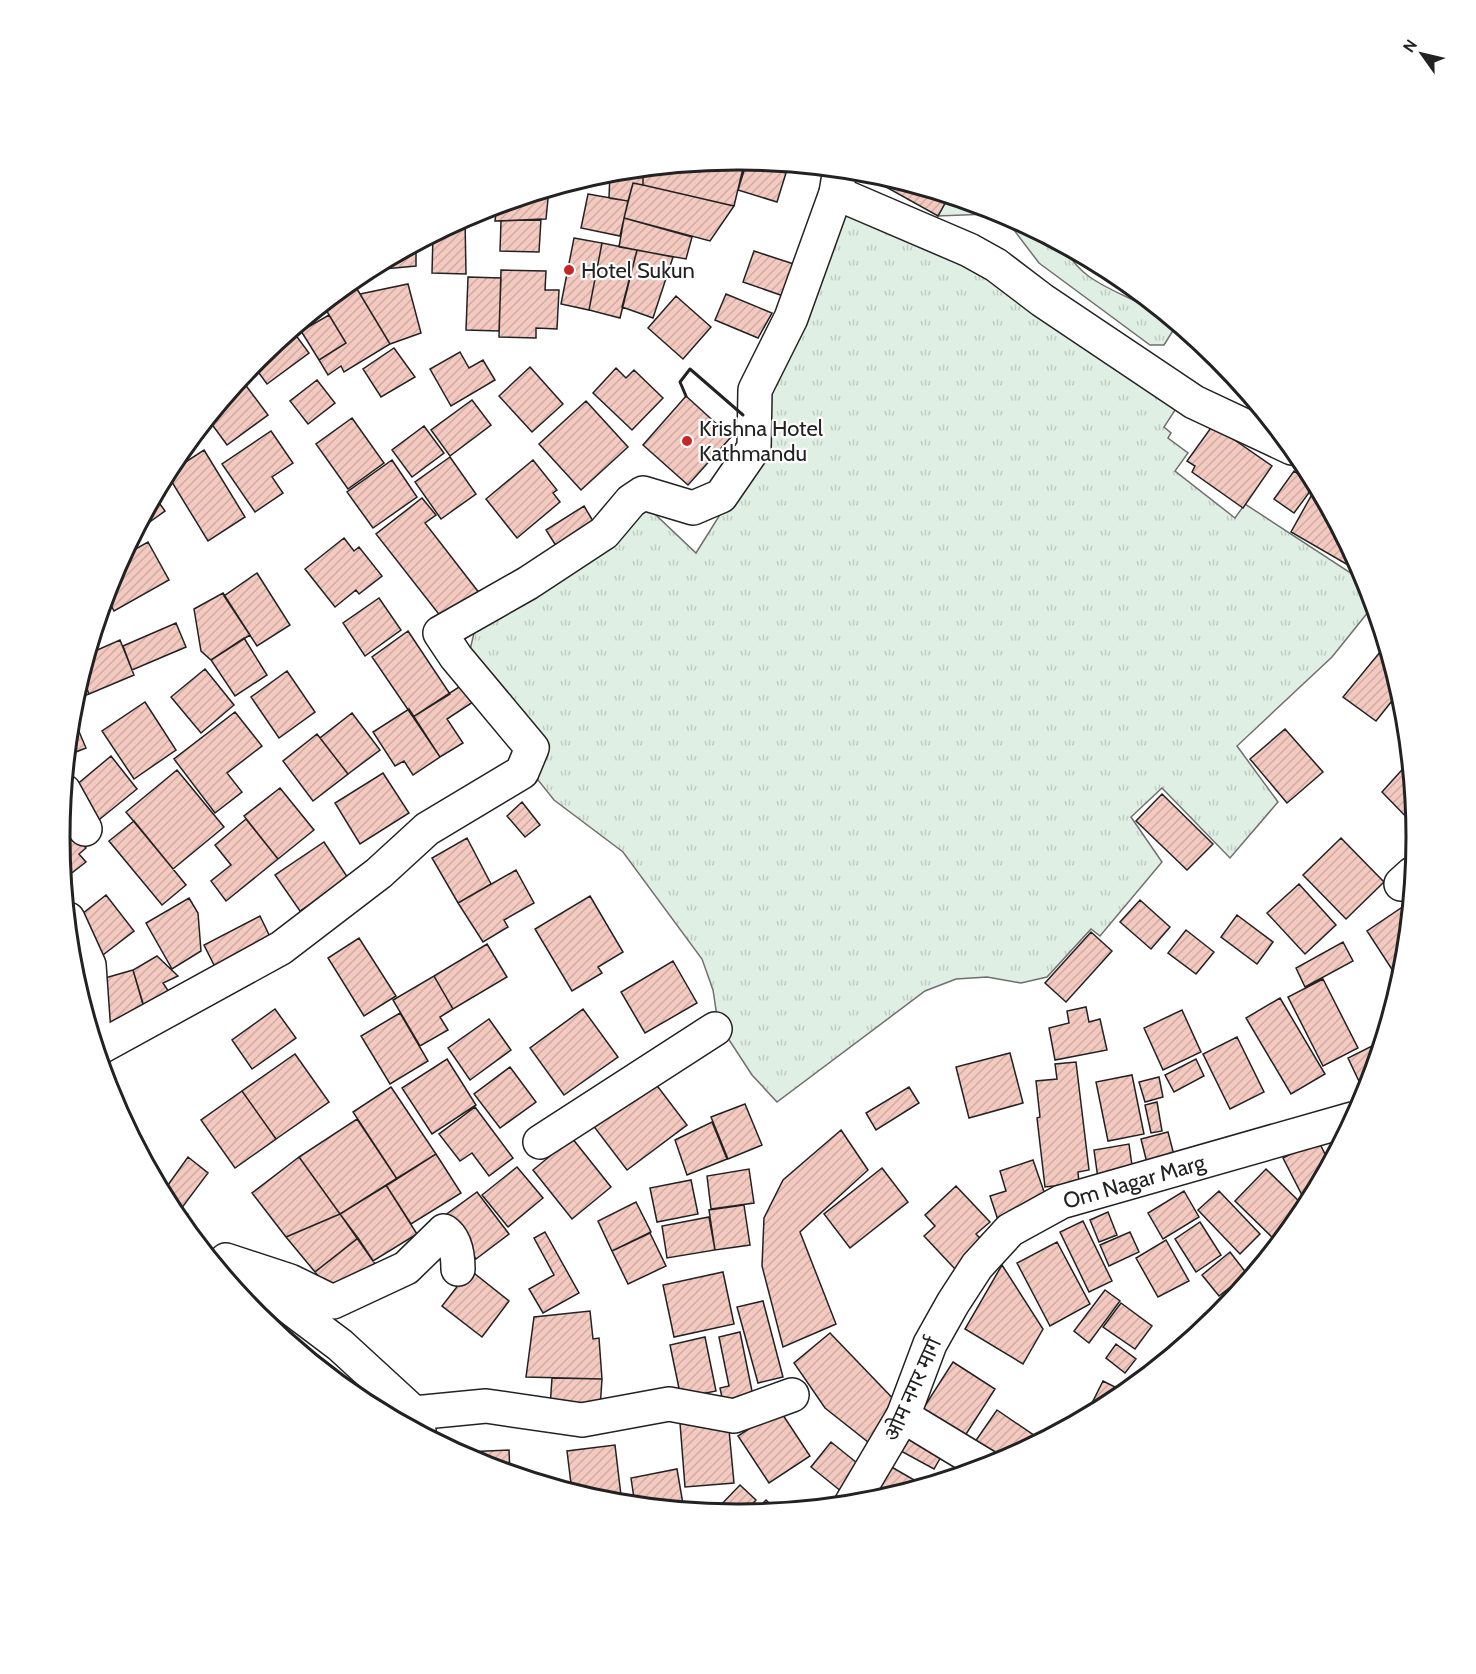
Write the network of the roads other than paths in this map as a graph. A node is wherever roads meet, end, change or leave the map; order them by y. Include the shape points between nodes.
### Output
1 (838, 181) edge
2 (1274, 440) edge
3 (71, 805) edge
4 (85, 829) dead end
5 (79, 943) edge
6 (92, 1005) edge
7 (715, 1029) dead end
8 (104, 1045) edge
9 (1342, 1122) edge
10 (540, 1142) dead end
11 (223, 1261) edge
12 (226, 1265) edge
13 (458, 1269) dead end
14 (953, 1303) joint
15 (792, 1395) dead end
16 (903, 1416) junction
17 (415, 1421) edge
18 (416, 1422) edge
19 (976, 1460) edge
20 (856, 1494) edge

1 - 2 street via 978,255 1194,402
1 - 8 street via 791,318 755,390 754,448 721,496 693,508 643,493 631,501 604,533 528,583 440,633 532,748 522,772 427,830 379,873 281,948
3 - 4 street
5 - 6 street via 89,965
7 - 10 street
9 - 14 street, Om Nagar Marg via 1061,1202 1010,1230 977,1266
11 - 13 street via 290,1281 333,1302 406,1268 444,1231 451,1236
12 - 17 street via 340,1345
14 - 16 street, ओम नगर मार्ग via 930,1344
15 - 18 street via 734,1416 669,1404 582,1420 486,1406
16 - 19 street
16 - 20 street, ओम नगर मार्ग

